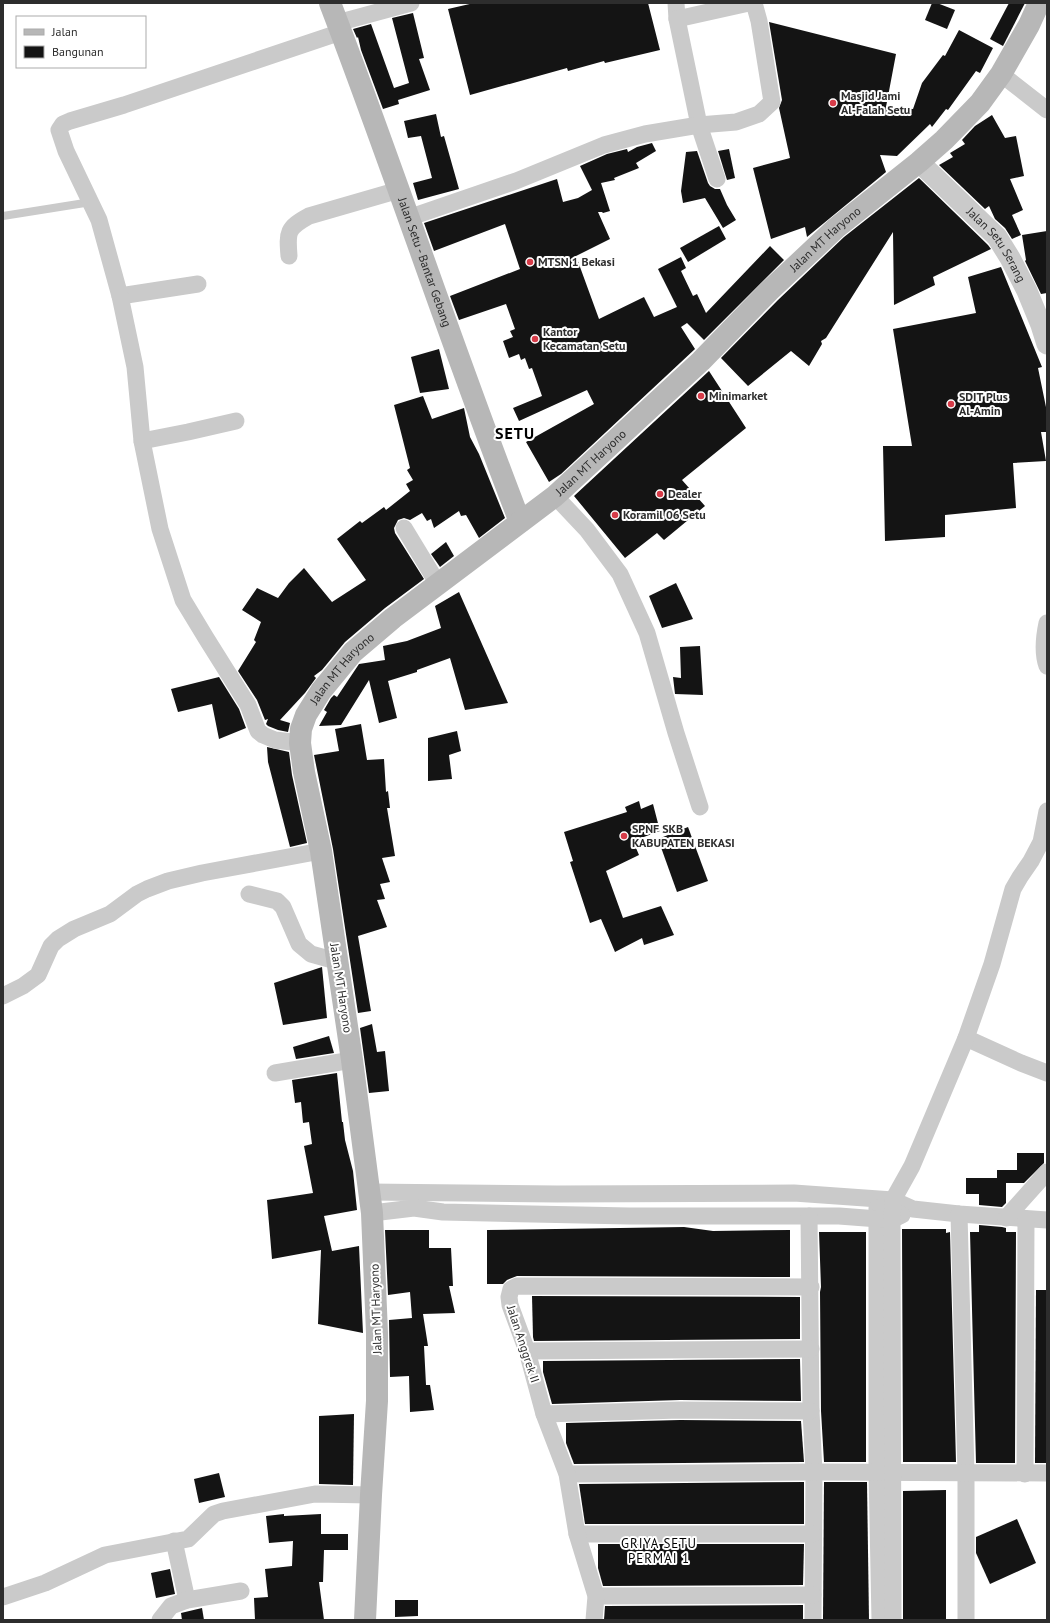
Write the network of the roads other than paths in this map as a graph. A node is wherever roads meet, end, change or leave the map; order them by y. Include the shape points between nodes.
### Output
1 (411, 3) edge
2 (749, 3) edge
3 (754, 3) edge
4 (1040, 3) edge
5 (676, 11) edge
6 (336, 19) edge
7 (1001, 74) junction
8 (1047, 110) edge
9 (699, 125) junction
10 (919, 162) junction
11 (717, 179) dead end
12 (399, 190) junction
13 (91, 202) junction
14 (3, 216) edge
15 (408, 218) junction
16 (289, 256) dead end
17 (198, 284) dead end
18 (120, 296) junction
19 (1047, 344) edge
20 (236, 421) dead end
21 (142, 441) junction
22 (555, 496) junction
23 (520, 522) junction
24 (404, 528) dead end
25 (438, 584) junction
26 (1047, 623) edge
27 (1047, 666) edge
28 (300, 743) junction
29 (700, 807) dead end
30 (1047, 811) edge
31 (321, 851) junction
32 (249, 894) dead end
33 (336, 960) junction
34 (3, 996) edge
35 (966, 1038) junction
36 (352, 1060) junction
37 (275, 1073) dead end
38 (1047, 1073) edge
39 (1047, 1172) edge
40 (885, 1200) junction
41 (370, 1202) junction
42 (913, 1209) junction
43 (959, 1214) junction
44 (809, 1216) junction
45 (1006, 1218) junction
46 (1026, 1219) junction
47 (884, 1220) junction
48 (1047, 1220) edge
49 (811, 1287) junction
50 (811, 1349) junction
51 (527, 1351) junction
52 (812, 1411) junction
53 (544, 1414) junction
54 (814, 1472) junction
55 (884, 1472) junction
56 (966, 1473) junction
57 (1047, 1473) edge
58 (567, 1474) junction
59 (1025, 1474) junction
60 (371, 1495) junction
61 (577, 1534) junction
62 (813, 1534) junction
63 (174, 1541) junction
64 (241, 1591) dead end
65 (813, 1595) junction
66 (596, 1596) junction
67 (3, 1597) edge
68 (187, 1600) junction
69 (160, 1620) edge
70 (365, 1620) edge
71 (594, 1620) edge
72 (813, 1620) edge
73 (880, 1620) edge
74 (893, 1620) edge
75 (966, 1620) edge

1 - 6 street
2 - 5 street
3 - 9 street via 772,102 759,114 736,122
4 - 7 main road, Jalan MT Haryono
5 - 9 street
6 - 12 main road, Jalan Setu - Bantar Gebang
6 - 13 street via 63,124 59,130 64,147
7 - 8 street
7 - 10 main road, Jalan MT Haryono via 980,103
9 - 11 street
9 - 15 street via 645,134 604,145 516,182
10 - 19 street, Jalan Setu Serang via 997,237 1027,291 1035,328
10 - 22 main road, Jalan MT Haryono via 836,228 769,291 701,361
12 - 15 main road, Jalan Setu - Bantar Gebang
12 - 16 street via 301,220 291,228 287,238
13 - 14 lane
13 - 18 street via 99,220
15 - 23 main road, Jalan Setu - Bantar Gebang
17 - 18 street
18 - 21 street via 135,367
20 - 21 street
21 - 28 street via 160,529 184,600 248,704 258,731 275,740
22 - 23 main road, Jalan MT Haryono
22 - 29 street via 587,530 620,574 647,633
23 - 25 main road, Jalan MT Haryono
24 - 25 street
25 - 28 main road, Jalan MT Haryono via 353,652 321,691 306,715
26 - 27 street via 1044,638
28 - 31 main road, Jalan MT Haryono
30 - 35 street via 1041,842 1013,889 992,964
31 - 33 main road, Jalan MT Haryono
31 - 34 street via 202,873 147,889 110,914 74,929 58,939 51,946 38,975
32 - 33 street via 277,901 300,944 312,954
33 - 36 main road, Jalan MT Haryono
35 - 38 street
35 - 40 street via 912,1166
36 - 37 street
36 - 41 main road, Jalan MT Haryono
39 - 45 street
40 - 41 street via 794,1193 557,1194
40 - 42 street
40 - 47 street
41 - 44 street via 443,1212 621,1216
41 - 60 main road, Jalan MT Haryono via 378,1334
42 - 43 street
42 - 47 street
43 - 45 street
43 - 56 street
44 - 47 street
44 - 49 street
45 - 46 street
46 - 48 street
46 - 59 street
47 - 55 street
49 - 50 street
49 - 51 street, Jalan Anggrek II via 517,1286 511,1289 510,1305
50 - 51 street
50 - 52 street
51 - 53 street, Jalan Anggrek II
52 - 53 street via 680,1410
52 - 54 street
53 - 58 street, Jalan Anggrek II
54 - 55 street
54 - 58 street
54 - 62 street
55 - 56 street
55 - 73 street
55 - 74 street
56 - 59 street
56 - 75 street
57 - 59 street
58 - 61 street, Jalan Anggrek II
60 - 63 street via 315,1494 236,1508 214,1514 188,1539
60 - 70 main road, Jalan MT Haryono
61 - 62 street
61 - 66 street, Jalan Anggrek II
62 - 65 street
63 - 67 street via 106,1555 45,1583
63 - 68 street
64 - 68 street
65 - 66 street
65 - 72 street
66 - 71 street, Jalan Anggrek II
68 - 69 street via 171,1606

